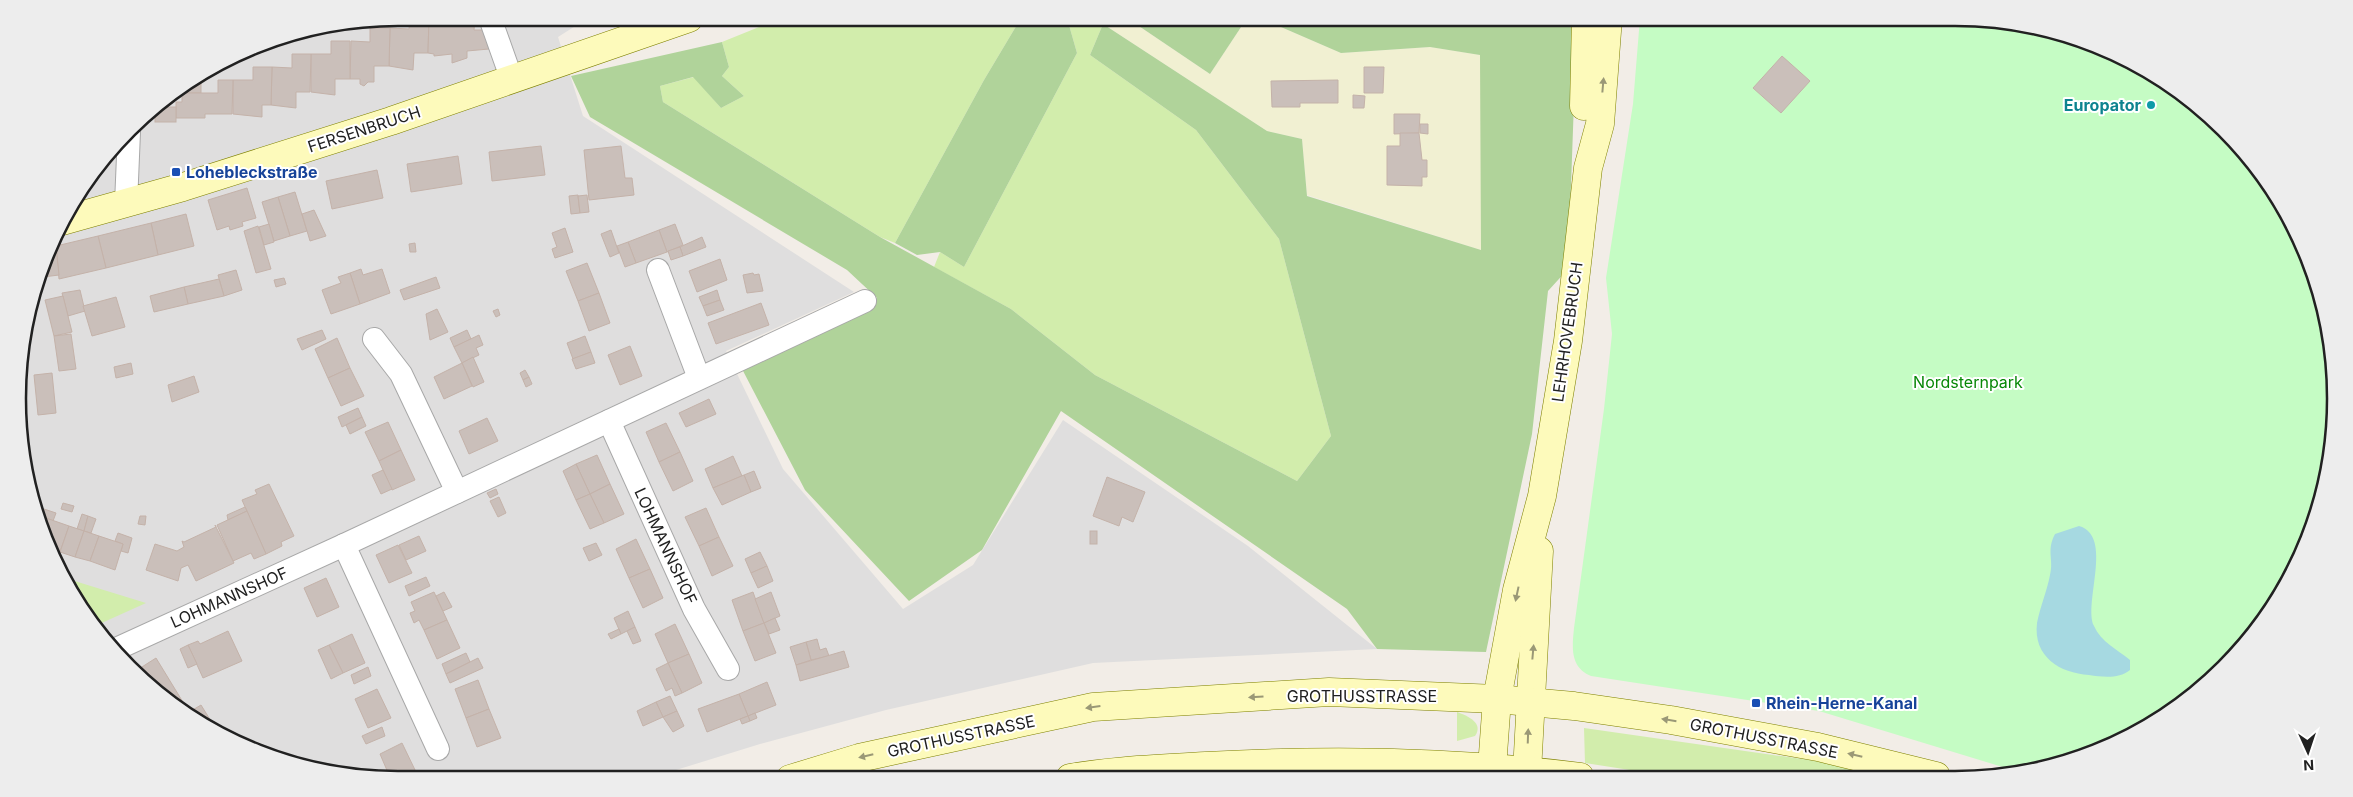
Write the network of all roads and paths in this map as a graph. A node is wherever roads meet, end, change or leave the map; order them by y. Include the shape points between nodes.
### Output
1 (493, 26) edge
2 (651, 26) edge
3 (1586, 26) edge
4 (1607, 26) edge
5 (512, 80) junction
6 (129, 142) edge
7 (1588, 168) junction
8 (126, 204) junction
9 (73, 218) edge
10 (658, 270) dead end
11 (865, 301) dead end
12 (374, 339) dead end
13 (699, 378) junction
14 (609, 421) junction
15 (457, 492) junction
16 (1542, 496) junction
17 (344, 545) junction
18 (121, 647) edge
19 (728, 669) dead end
20 (1496, 699) junction
21 (1530, 701) junction
22 (438, 749) dead end
23 (816, 771) edge
24 (1140, 771) edge
25 (1471, 771) edge
26 (1492, 771) edge
27 (1527, 771) edge
28 (1916, 771) edge

1 - 5 street
2 - 5 street, FERSENBRUCH
3 - 7 street, LEHRHOVEBRUCH via 1584,105
7 -> 4 street, LEHRHOVEBRUCH via 1600,124
5 - 8 street, FERSENBRUCH
6 - 8 street
7 - 16 street, LEHRHOVEBRUCH via 1568,341
8 - 9 street, FERSENBRUCH
10 - 13 street
11 - 13 street, LOHMANNSHOF
12 - 15 street via 401,374
13 - 14 street, LOHMANNSHOF
14 - 15 street, LOHMANNSHOF
14 - 19 street, LOHMANNSHOF via 694,609
15 - 17 street, LOHMANNSHOF
16 -> 20 street, LEHRHOVEBRUCH via 1518,590
21 -> 16 street, LEHRHOVEBRUCH
17 - 18 street, LOHMANNSHOF
17 - 22 street
20 - 21 street, GROTHUSSTRASSE
20 -> 23 street, GROTHUSSTRASSE via 1329,692 1093,707 859,758
20 - 26 street, LEHRHOVEBRUCH
27 -> 21 street, LEHRHOVEBRUCH
28 -> 21 street, GROTHUSSTRASSE via 1771,738 1671,720
24 - 25 street via 1264,763 1374,762

